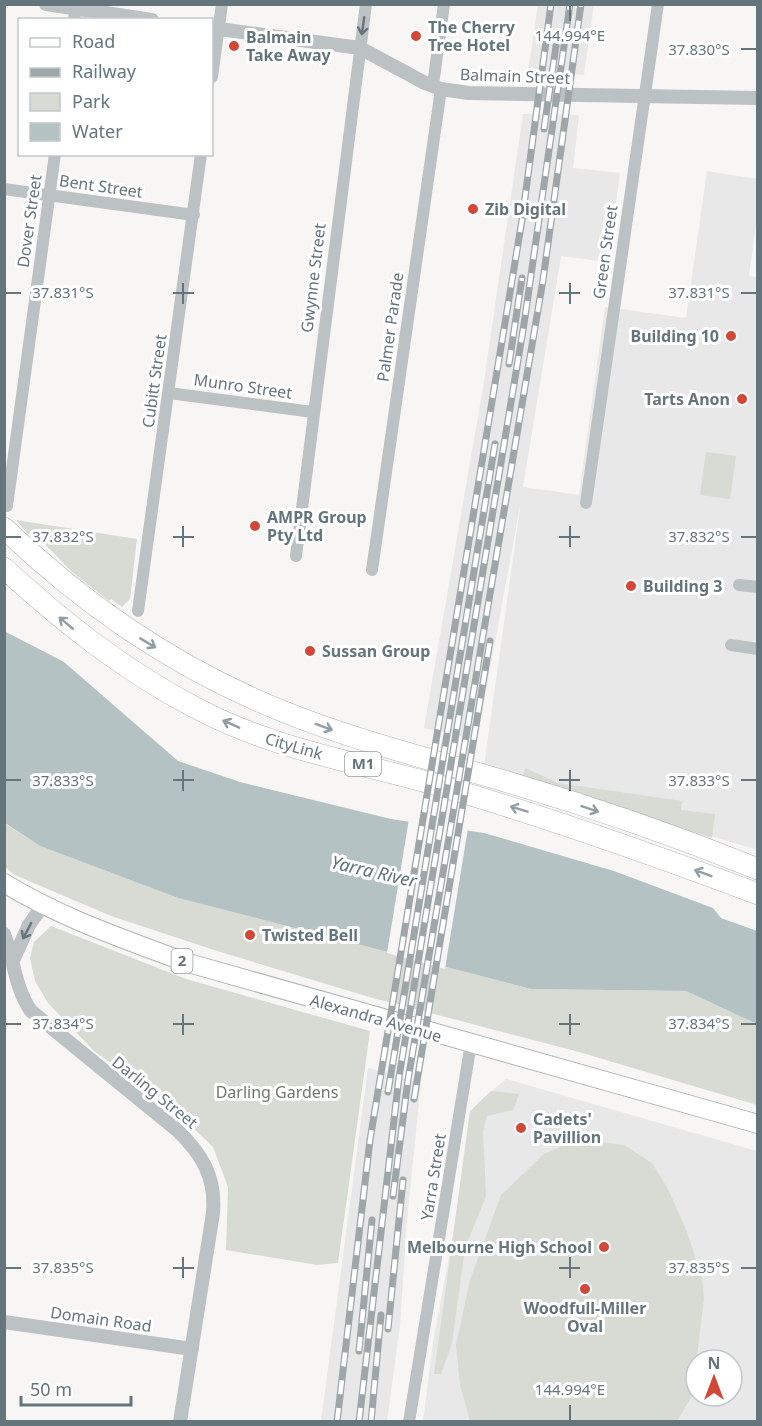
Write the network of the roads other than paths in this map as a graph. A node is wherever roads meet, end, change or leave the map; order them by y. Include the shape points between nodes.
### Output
1 (46, 4) edge
2 (222, 4) edge
3 (366, 4) edge
4 (444, 4) edge
5 (658, 4) edge
6 (75, 11) edge
7 (135, 18) edge
8 (215, 28) edge
9 (360, 48) junction
10 (213, 61) edge
11 (437, 87) junction
12 (644, 96) junction
13 (758, 98) edge
14 (55, 156) edge
15 (201, 156) edge
16 (4, 189) edge
17 (49, 195) junction
18 (194, 215) junction
19 (169, 393) junction
20 (313, 412) junction
21 (586, 503) dead end
22 (7, 506) dead end
23 (4, 528) edge
24 (296, 556) dead end
25 (4, 568) edge
26 (372, 570) dead end
27 (739, 585) dead end
28 (758, 587) edge
29 (138, 611) dead end
30 (731, 645) dead end
31 (758, 649) edge
32 (711, 850) junction
33 (758, 859) edge
34 (758, 869) edge
35 (4, 884) edge
36 (758, 894) edge
37 (43, 905) junction
38 (4, 934) edge
39 (14, 958) junction
40 (471, 1043) junction
41 (758, 1124) edge
42 (4, 1322) edge
43 (192, 1349) junction
44 (180, 1422) edge
45 (409, 1422) edge

1 - 6 street
2 - 8 street
3 -> 9 street, Gwynne Street
4 - 11 street, Palmer Parade
5 - 12 street, Green Street
6 - 7 street
8 - 9 street, Balmain Street
8 - 10 street
9 - 11 street, Balmain Street
9 - 20 street, Gwynne Street
11 - 12 street, Balmain Street via 469,93
11 - 26 street, Palmer Parade
12 - 13 street, Balmain Street
12 - 21 street, Green Street
14 - 17 street, Dover Street
15 - 18 street, Cubitt Street
16 - 17 street, Bent Street
17 - 18 street, Bent Street
17 - 22 street, Dover Street
18 - 19 street, Cubitt Street
19 - 20 street, Munro Street
19 - 29 street, Cubitt Street
20 - 24 street, Gwynne Street
23 -> 32 highway, M1 via 60,579 138,638 255,700 337,732 524,787
36 -> 25 highway, CityLink / M1 via 525,811 248,732 199,710 83,637
27 - 28 street
30 - 31 street
32 - 33 highway
32 - 34 highway, M1
35 - 37 main road, Alexandra Avenue / 2
37 -> 39 street
37 - 40 main road, Alexandra Avenue / 2 via 185,962
38 - 39 street, Darling Street
39 - 43 street, Darling Street via 18,984 31,1011 177,1130 198,1152 210,1173 213,1213
40 - 41 main road, Alexandra Avenue / 2
40 - 45 street, Yarra Street
42 - 43 street, Domain Road
43 - 44 street, Darling Street

